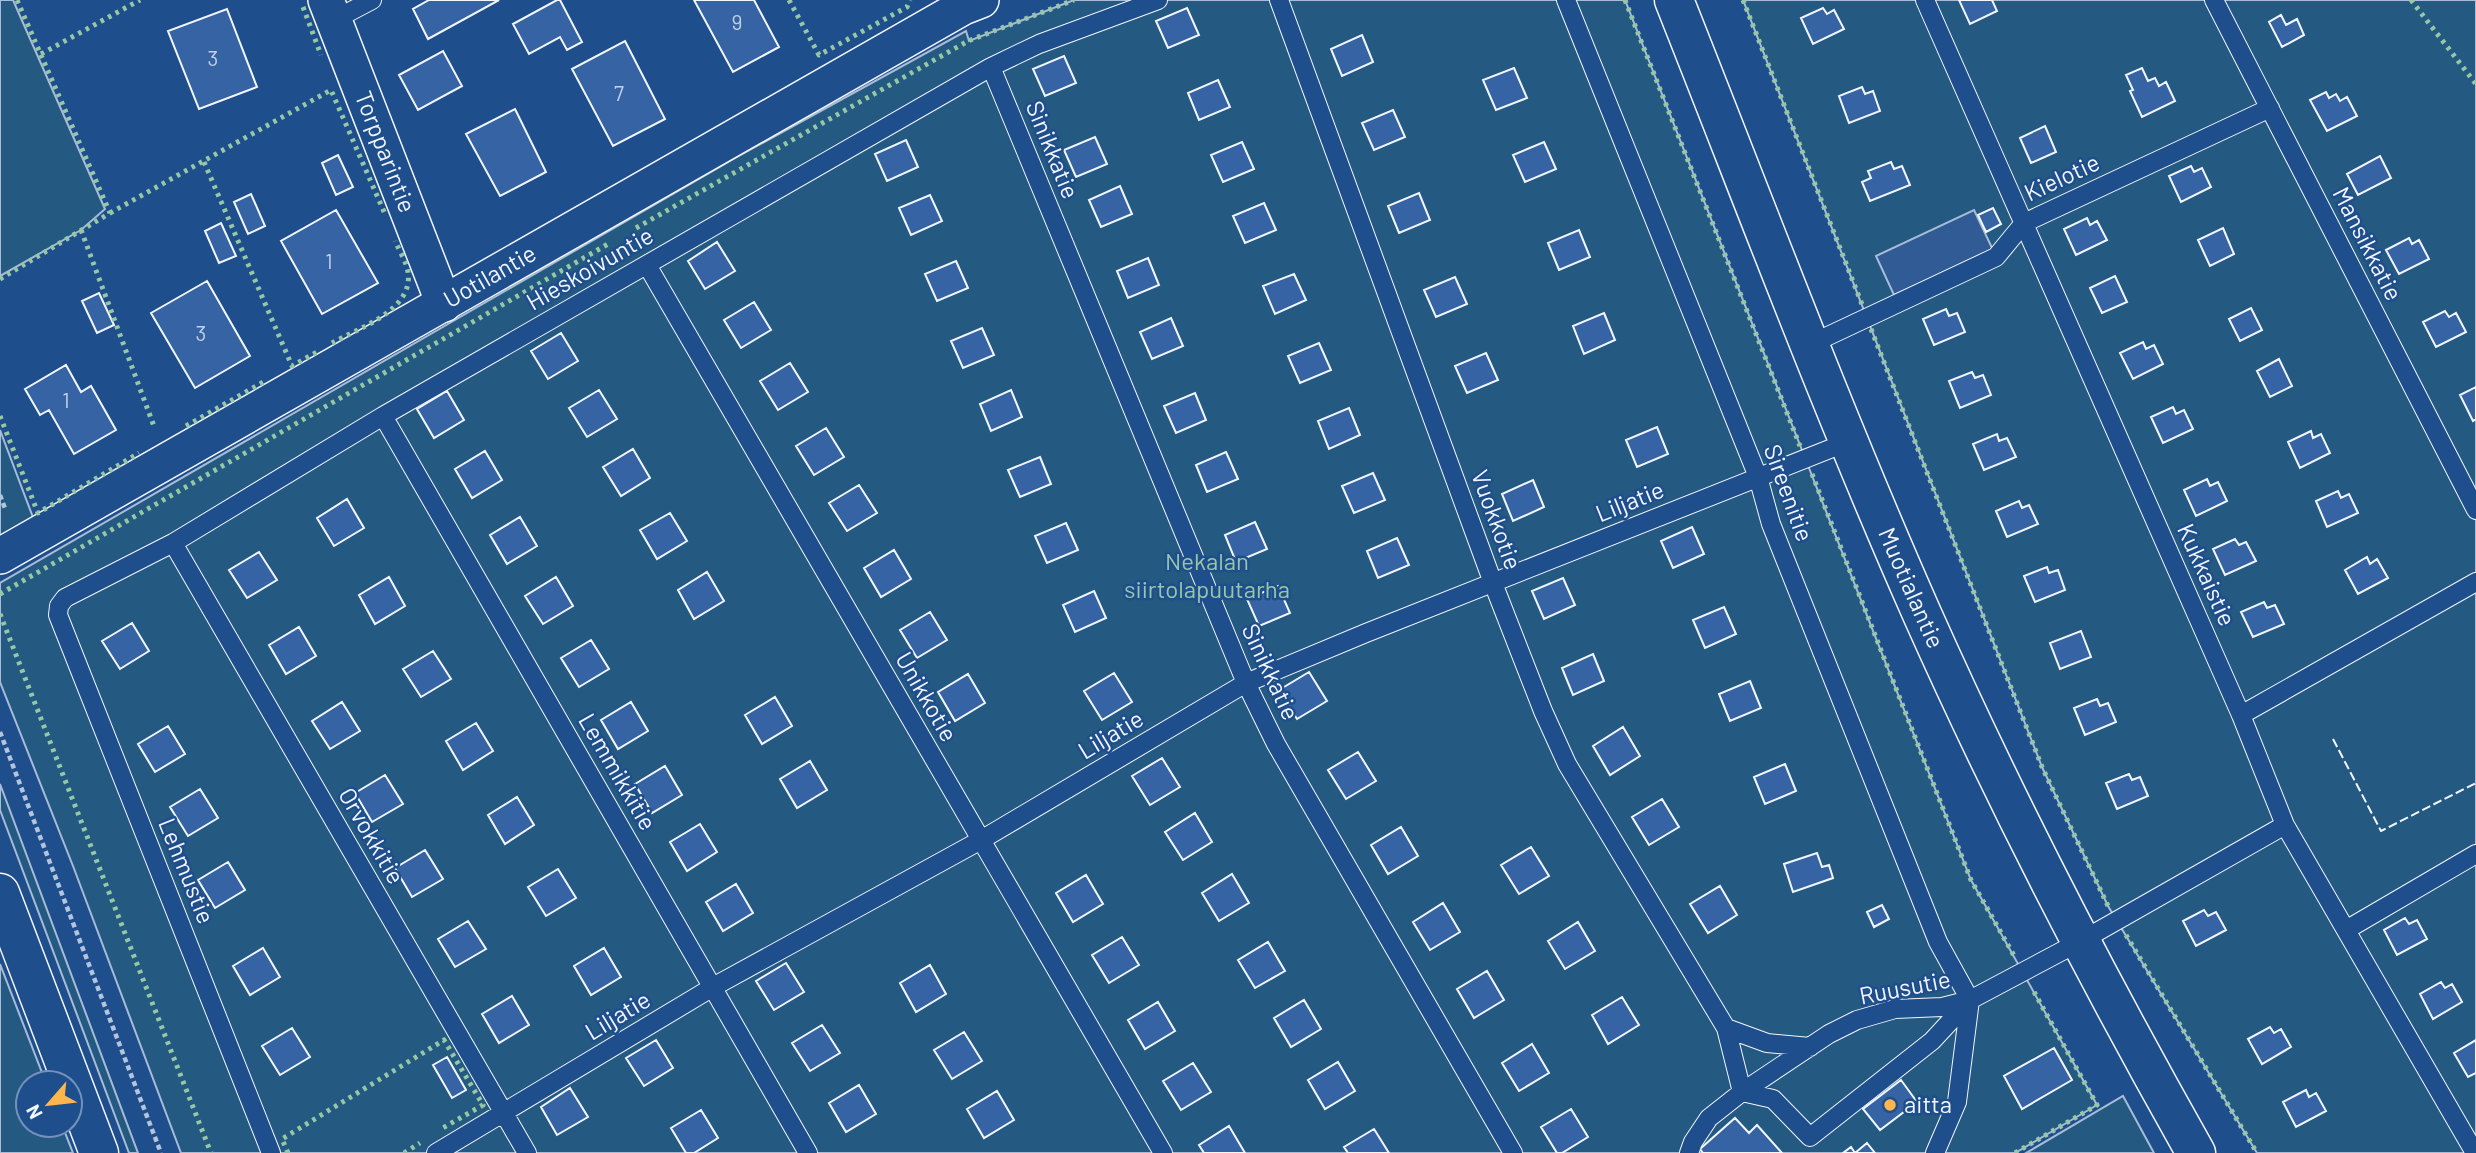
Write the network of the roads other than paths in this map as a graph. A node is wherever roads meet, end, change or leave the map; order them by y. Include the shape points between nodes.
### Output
1 (372, 0) edge
2 (1158, 0) edge
3 (1279, 0) edge
4 (1566, 0) edge
5 (1674, 0) edge
6 (1925, 0) edge
7 (2214, 0) edge
8 (968, 2) edge
9 (330, 10) edge
10 (992, 68) junction
11 (2270, 108) junction
12 (2024, 223) junction
13 (647, 265) junction
14 (444, 304) junction
15 (1811, 344) junction
16 (383, 416) junction
17 (1850, 441) junction
18 (1758, 477) junction
19 (2476, 510) edge
20 (173, 543) junction
21 (0, 556) edge
22 (2476, 582) edge
23 (1493, 583) junction
24 (59, 606) joint
25 (1246, 683) junction
26 (2241, 715) junction
27 (2285, 825) junction
28 (981, 840) junction
29 (2476, 854) edge
30 (0, 893) edge
31 (2346, 930) junction
32 (2081, 942) junction
33 (713, 987) junction
34 (1970, 1000) junction
35 (1726, 1028) junction
36 (1810, 1047) junction
37 (1742, 1092) junction
38 (504, 1113) junction
39 (99, 1153) edge
40 (271, 1153) edge
41 (436, 1153) edge
42 (527, 1153) edge
43 (808, 1153) edge
44 (1163, 1153) edge
45 (1513, 1153) edge
46 (1689, 1153) edge
47 (1935, 1153) edge
48 (2196, 1153) edge
49 (2475, 1153) edge

1 - 9 lane
2 - 10 lane, Hieskoivuntie via 1040,44
3 - 23 lane, Vuokkotie
4 - 18 lane, Sireenitie
5 - 15 street, Muotialantie
6 - 12 lane, Kukkaistie
7 - 11 lane, Mansikkatie
8 - 14 street, Uotilantie
9 - 14 street, Torpparintie
10 - 13 lane, Hieskoivuntie
10 - 25 lane, Sinikkatie
11 - 12 lane, Kielotie
11 - 19 lane, Mansikkatie
12 - 15 lane, Kielotie via 1996,257
12 - 26 lane, Kukkaistie
13 - 16 lane, Hieskoivuntie
13 - 28 lane, Unikkotie
14 - 21 street, Uotilantie
15 - 17 street, Muotialantie
16 - 20 lane, Hieskoivuntie
16 - 33 lane, Lemmikkitie
17 - 18 lane, Liljatie
17 - 32 street, Muotialantie via 1969,717
18 - 23 lane, Liljatie
18 - 34 lane, Sireenitie via 1771,524 1938,942
20 - 24 lane, Hieskoivuntie via 65,598
20 - 38 lane, Orvokkitie
22 - 26 lane
23 - 25 lane, Liljatie
23 - 35 lane, Vuokkotie via 1567,764
24 - 40 lane, Lehmustie via 58,615
25 - 28 lane, Liljatie
25 - 45 lane, Sinikkatie via 1276,744
26 - 27 lane, Kukkaistie
27 - 31 lane, Kukkaistie
27 - 32 lane, Ruusutie
28 - 33 lane, Liljatie
28 - 44 lane, Unikkotie
29 - 31 lane
30 - 39 street
31 - 49 lane, Kukkaistie
32 - 34 lane, Ruusutie
32 - 48 street, Muotialantie
33 - 38 lane, Liljatie
33 - 43 lane, Lemmikkitie
34 - 36 lane, Ruusutie via 1942,1007 1895,1009 1857,1020
34 - 37 lane via 1932,1041 1810,1138 1773,1099
34 - 47 lane via 1957,1102
35 - 36 lane via 1767,1043
35 - 37 lane, Vuokkotie
36 - 37 lane, Ruusutie
37 - 46 lane, Ruusutie via 1709,1118
38 - 41 lane, Liljatie
38 - 42 lane, Orvokkitie

